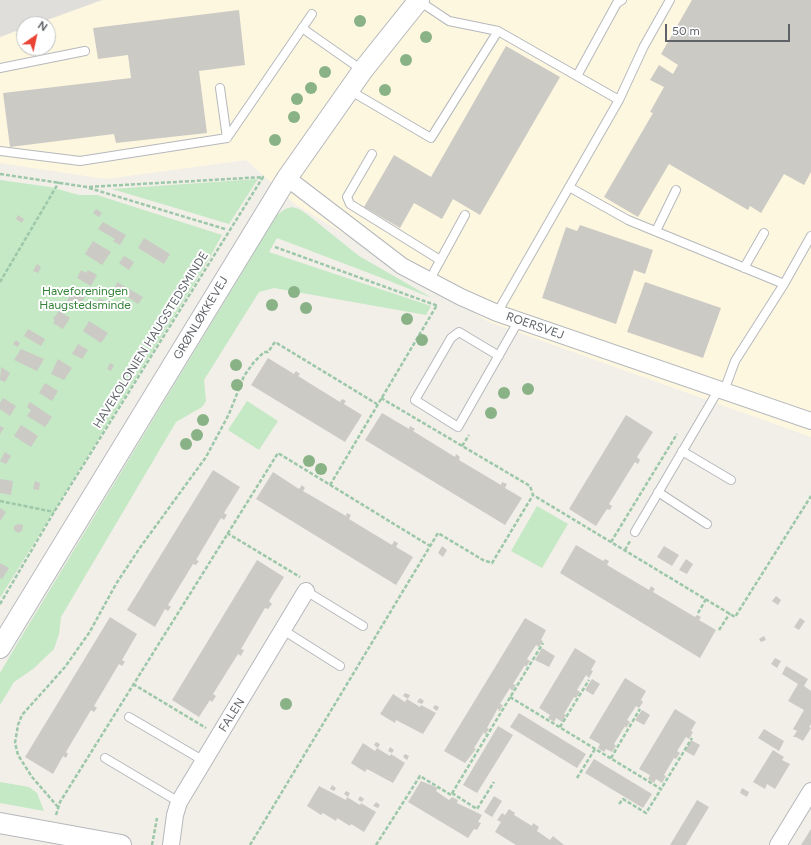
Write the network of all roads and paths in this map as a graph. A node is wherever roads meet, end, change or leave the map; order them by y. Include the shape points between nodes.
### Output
1 (419, 0) edge
2 (622, 0) edge
3 (670, 0) edge
4 (312, 14) dead end
5 (302, 28) junction
6 (498, 31) junction
7 (85, 51) dead end
8 (0, 68) edge
9 (363, 70) junction
10 (577, 76) junction
11 (220, 88) dead end
12 (349, 90) junction
13 (619, 100) junction
14 (227, 138) junction
15 (0, 151) edge
16 (372, 154) dead end
17 (0, 174) edge
18 (264, 177) junction
19 (287, 178) junction
20 (59, 182) junction
21 (87, 187) junction
22 (569, 187) junction
23 (676, 190) dead end
24 (465, 215) dead end
25 (224, 229) dead end
26 (656, 231) junction
27 (764, 233) dead end
28 (811, 236) edge
29 (275, 247) dead end
30 (808, 250) edge
31 (440, 260) junction
32 (744, 268) junction
33 (428, 281) junction
34 (0, 282) edge
35 (784, 284) junction
36 (462, 296) junction
37 (437, 305) junction
38 (497, 313) junction
39 (519, 320) junction
40 (498, 356) junction
41 (722, 390) junction
42 (381, 398) junction
43 (377, 404) junction
44 (811, 421) edge
45 (678, 431) dead end
46 (682, 451) junction
47 (731, 480) dead end
48 (330, 485) junction
49 (658, 492) junction
50 (533, 495) junction
51 (811, 496) edge
52 (0, 501) edge
53 (54, 512) junction
54 (707, 524) dead end
55 (635, 532) dead end
56 (228, 533) junction
57 (611, 542) junction
58 (430, 546) junction
59 (300, 576) dead end
60 (306, 591) joint
61 (706, 599) junction
62 (0, 604) edge
63 (698, 613) dead end
64 (730, 613) junction
65 (363, 626) dead end
66 (283, 630) junction
67 (719, 630) dead end
68 (543, 643) dead end
69 (0, 648) edge
70 (340, 666) dead end
71 (589, 680) dead end
72 (133, 684) junction
73 (510, 697) junction
74 (640, 709) dead end
75 (129, 716) dead end
76 (560, 727) junction
77 (206, 729) dead end
78 (692, 738) dead end
79 (595, 749) junction
80 (105, 758) dead end
81 (610, 758) junction
82 (204, 761) junction
83 (576, 778) dead end
84 (494, 782) dead end
85 (661, 789) junction
86 (811, 791) edge
87 (452, 794) junction
88 (179, 802) junction
89 (619, 804) dead end
90 (58, 807) junction
91 (0, 824) edge
92 (52, 833) junction
93 (121, 845) edge
94 (171, 845) edge
95 (250, 845) edge
96 (376, 845) edge
97 (778, 845) edge

1 - 6 lane via 449,20
1 - 9 street, GRØNLØKKEVEJ
2 - 10 lane
3 - 13 lane via 644,46
4 - 5 lane
5 - 9 lane
5 - 14 lane
6 - 10 lane
6 - 12 lane via 431,138
7 - 8 lane
9 - 12 street, GRØNLØKKEVEJ
10 - 13 lane
11 - 14 lane
12 - 19 street, GRØNLØKKEVEJ
13 - 22 lane
14 - 15 lane via 80,161
16 - 31 lane via 347,197 350,204
17 - 20 path
18 - 19 path
18 - 21 path
18 - 53 path, HAVEKOLONIEN HAUGSTEDSMINDE
19 - 33 street, ROERSVEJ via 402,266
19 - 69 street, GRØNLØKKEVEJ
20 - 21 path
20 - 34 path
21 - 25 path
22 - 26 lane via 628,220
22 - 38 lane
23 - 26 lane
24 - 31 lane
26 - 32 lane
27 - 32 lane
28 - 30 lane
29 - 37 path
30 - 35 lane
31 - 33 lane
32 - 35 lane
33 - 36 street, ROERSVEJ
35 - 41 lane via 735,361
36 - 37 path via 456,305 444,308
36 - 38 street, ROERSVEJ
37 - 42 path
38 - 39 street, ROERSVEJ
39 - 40 lane
39 - 41 street, ROERSVEJ
40 - 40 lane via 458,427 415,400 451,338 459,332
41 - 44 street, ROERSVEJ
41 - 46 lane
42 - 43 path
42 - 50 path via 530,486
43 - 48 path
43 - 90 path via 275,342 268,352 264,352 254,362 244,376 229,414 206,457 139,549 89,633 18,724 15,743 18,755 32,777
45 - 57 path
46 - 47 lane
46 - 49 lane
48 - 56 path via 278,453
48 - 58 path
49 - 54 lane
49 - 55 lane
50 - 57 path
50 - 58 path via 492,563 482,560 438,533
51 - 64 path via 735,617
52 - 53 path
53 - 62 path, HAVEKOLONIEN HAUGSTEDSMINDE
56 - 59 path
56 - 72 path
57 - 61 path
58 - 95 path
60 - 65 lane
60 - 66 street, FALEN
61 - 63 path
61 - 64 path
64 - 67 path
66 - 70 lane
66 - 82 street, FALEN
68 - 73 path
71 - 76 path
72 - 77 path
72 - 90 path
73 - 76 path
73 - 87 path
74 - 81 path
75 - 82 lane
76 - 79 path
78 - 85 path
79 - 81 path
79 - 83 path
80 - 88 lane
81 - 85 path
82 - 88 street, FALEN
84 - 87 path via 477,809
85 - 89 path via 646,813 623,798
86 - 97 street
87 - 96 path via 420,776
88 - 94 street, FALEN
90 - 92 path
91 - 92 street
92 - 93 street

